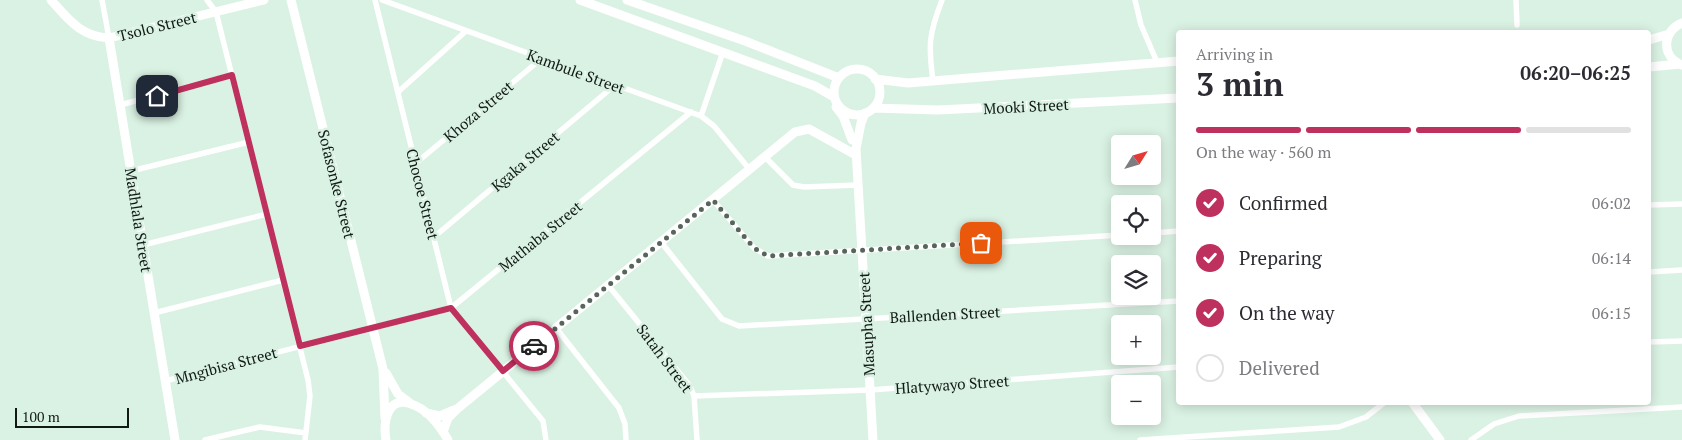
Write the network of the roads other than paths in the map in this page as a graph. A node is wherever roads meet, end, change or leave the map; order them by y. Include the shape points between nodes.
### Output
1 (51, 0) edge
2 (102, 0) edge
3 (207, 0) edge
4 (264, 0) edge
5 (292, 0) edge
6 (375, 0) edge
7 (382, 0) edge
8 (580, 0) edge
9 (627, 0) edge
10 (942, 0) edge
11 (1136, 0) edge
12 (1516, 0) edge
13 (216, 12) junction
14 (1681, 22) edge
15 (1517, 25) dead end
16 (466, 31) junction
17 (1669, 34) junction
18 (108, 38) junction
19 (1651, 39) edge
20 (1150, 49) junction
21 (723, 52) junction
22 (541, 59) junction
23 (1176, 61) edge
24 (1157, 62) junction
25 (1144, 63) junction
26 (1681, 65) edge
27 (1651, 67) edge
28 (232, 75) junction
29 (842, 75) junction
30 (876, 79) junction
31 (933, 81) junction
32 (616, 85) junction
33 (398, 92) junction
34 (825, 92) junction
35 (834, 97) junction
36 (1175, 98) edge
37 (120, 106) junction
38 (869, 111) junction
39 (691, 112) junction
40 (848, 112) junction
41 (701, 116) junction
42 (249, 142) junction
43 (855, 148) junction
44 (765, 157) junction
45 (416, 163) junction
46 (750, 170) junction
47 (131, 171) junction
48 (858, 185) junction
49 (713, 200) junction
50 (1682, 204) edge
51 (1651, 205) edge
52 (267, 214) junction
53 (1176, 231) edge
54 (1161, 232) edge
55 (1111, 236) edge
56 (434, 237) junction
57 (661, 242) junction
58 (143, 245) junction
59 (862, 250) junction
60 (1682, 270) edge
61 (1651, 272) edge
62 (283, 280) junction
63 (608, 285) junction
64 (1176, 301) edge
65 (451, 308) junction
66 (154, 313) junction
67 (866, 318) junction
68 (373, 328) junction
69 (556, 328) junction
70 (1682, 340) edge
71 (1651, 342) edge
72 (300, 346) junction
73 (1176, 366) edge
74 (383, 369) junction
75 (503, 371) junction
76 (165, 381) junction
77 (870, 390) junction
78 (694, 396) junction
79 (410, 403) junction
80 (1382, 405) edge
81 (1414, 405) edge
82 (1682, 407) edge
83 (457, 408) junction
84 (426, 413) junction
85 (385, 418) junction
86 (306, 433) junction
87 (445, 436) edge
88 (175, 440) edge
89 (205, 440) edge
90 (305, 440) edge
91 (386, 440) edge
92 (546, 440) edge
93 (626, 440) edge
94 (698, 440) edge
95 (873, 440) edge
96 (1140, 440) edge
97 (1440, 440) edge
98 (1471, 440) edge

1 - 18 main road via 79,29 92,36
2 - 18 street, Madhlala Street
3 - 13 street
4 - 13 main road, Tsolo Street
5 - 68 main road, Sofasonke Street
6 - 33 street, Chocoe Street
7 - 16 street, Kambule Street
8 - 21 main road
9 - 29 main road
10 - 31 street via 930,36
11 - 20 street
12 - 15 street
13 - 18 main road, Tsolo Street
13 - 28 street
14 - 17 main road
16 - 22 street, Kambule Street
16 - 33 street
17 - 19 main road
17 - 26 main road via 1667,49
18 - 37 main road, Madhlala Street
20 - 24 street
20 - 25 street
21 - 34 main road
21 - 41 street
22 - 32 street, Kambule Street
22 - 45 street, Khoza Street
23 - 24 main road
24 - 25 main road
25 - 31 main road
26 - 27 main road
28 - 37 street
28 - 42 street
29 - 30 main road via 858,69
29 - 35 main road via 835,86
30 - 31 main road via 908,83
30 - 38 main road via 880,92
32 - 39 street, Kambule Street
32 - 56 street, Kgaka Street
33 - 45 street, Chocoe Street
34 - 35 main road
34 - 43 main road via 843,116
35 - 40 main road
36 - 38 main road, Mooki Street
37 - 47 main road, Madhlala Street
38 - 40 main road via 858,115
38 - 43 main road, Masupha Street via 860,123
39 - 41 street, Kambule Street
39 - 65 street, Mathaba Street
40 - 43 main road, Masupha Street
41 - 46 street, Kambule Street via 714,126
42 - 47 street
42 - 52 street
43 - 44 main road via 809,129 794,132
43 - 48 main road, Masupha Street
44 - 46 main road
44 - 48 street via 793,185
45 - 56 street, Chocoe Street
46 - 49 main road
47 - 58 main road, Madhlala Street
48 - 59 main road, Masupha Street
49 - 57 main road
49 - 59 street via 760,254 778,257
50 - 51 street
52 - 58 street
52 - 62 street
53 - 54 street
55 - 59 street
56 - 65 street, Chocoe Street
57 - 63 main road
57 - 67 street, Ballenden Street via 727,323 755,326
58 - 66 main road, Madhlala Street
59 - 67 main road, Masupha Street
60 - 61 street
62 - 66 street
62 - 72 street
63 - 69 main road
63 - 78 street, Satah Street via 690,386
64 - 67 street, Ballenden Street
65 - 68 street, Mathaba Street
65 - 75 street, Chocoe Street
66 - 76 main road, Madhlala Street
67 - 77 main road, Masupha Street
68 - 72 street, Mngibisa Street
68 - 74 main road, Sofasonke Street
69 - 75 main road
69 - 93 street via 619,408
70 - 71 street
72 - 76 street, Mngibisa Street
72 - 86 street via 310,390
73 - 77 street, Hlatywayo Street
74 - 79 main road, Sofasonke Street via 398,394
74 - 85 main road, Sofasonke Street
75 - 83 main road
75 - 92 street, Chocoe Street via 543,421
76 - 88 main road, Madhlala Street
77 - 78 street, Hlatywayo Street
77 - 95 main road, Masupha Street
78 - 94 street, Satah Street
79 - 84 main road, Sofasonke Street
79 - 85 main road via 397,404
80 - 96 street via 1366,417 1339,427
81 - 97 main road
82 - 98 street via 1520,416 1494,424
83 - 84 main road via 440,416
83 - 87 main road via 448,418
84 - 87 main road, Sofasonke Street
85 - 91 main road, Sofasonke Street
86 - 89 street via 260,427
86 - 90 street

